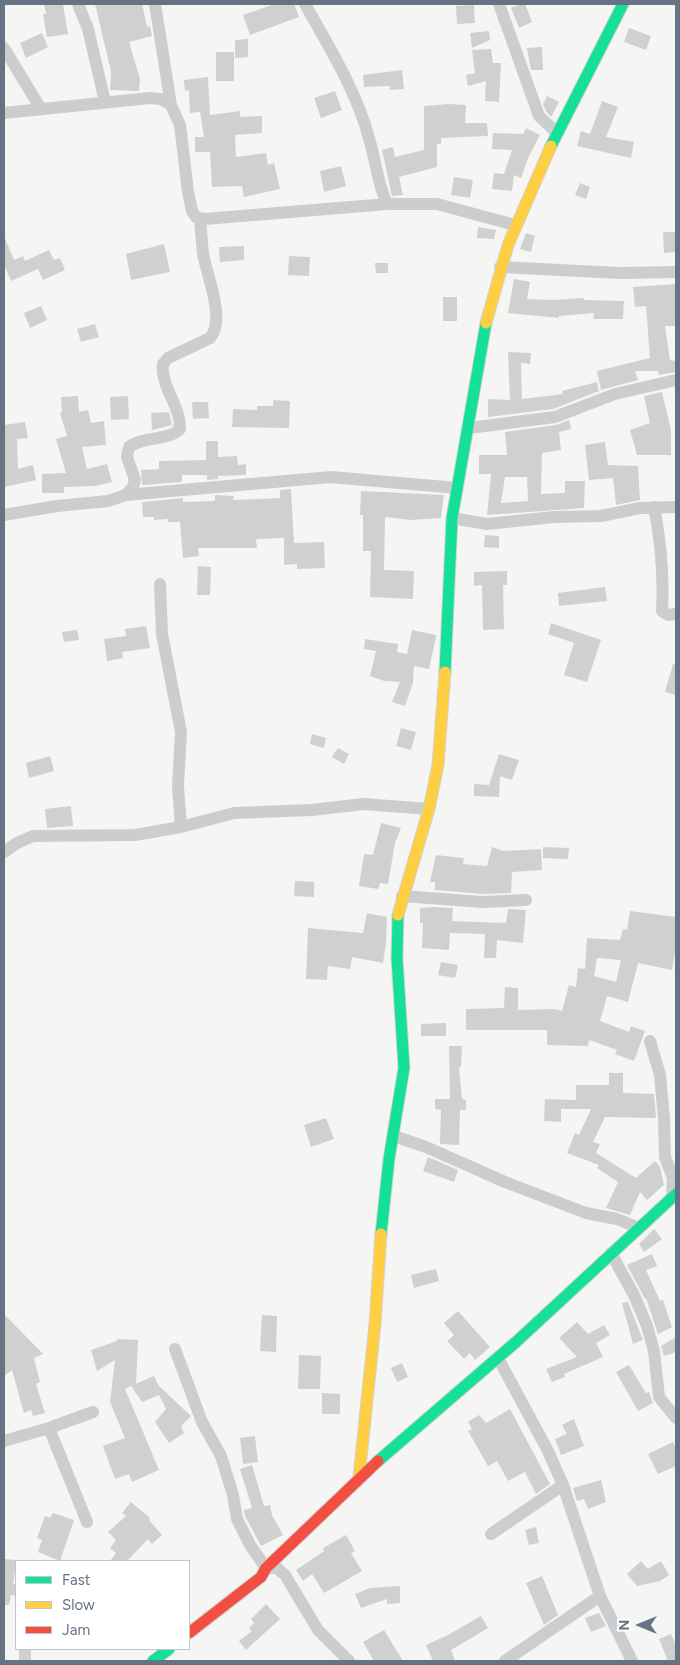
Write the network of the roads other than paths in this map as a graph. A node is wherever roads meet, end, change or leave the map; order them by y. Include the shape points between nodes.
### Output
1 (78, 4) edge
2 (155, 4) edge
3 (305, 4) edge
4 (499, 4) edge
5 (623, 4) edge
6 (4, 48) edge
7 (105, 102) junction
8 (171, 105) junction
9 (41, 109) junction
10 (4, 113) edge
11 (557, 133) junction
12 (387, 204) junction
13 (200, 219) junction
14 (515, 225) junction
15 (500, 267) junction
16 (676, 272) edge
17 (676, 380) edge
18 (469, 428) junction
19 (457, 488) junction
20 (126, 495) junction
21 (654, 507) junction
22 (676, 507) edge
23 (4, 515) edge
24 (452, 518) junction
25 (160, 584) dead end
26 (676, 614) edge
27 (429, 809) junction
28 (181, 827) junction
29 (4, 852) edge
30 (402, 896) junction
31 (526, 900) dead end
32 (650, 1041) dead end
33 (394, 1136) junction
34 (674, 1196) edge
35 (639, 1228) junction
36 (611, 1253) junction
37 (176, 1349) dead end
38 (498, 1358) junction
39 (93, 1412) dead end
40 (676, 1418) edge
41 (49, 1428) junction
42 (4, 1441) edge
43 (359, 1478) junction
44 (563, 1485) junction
45 (87, 1522) dead end
46 (491, 1534) dead end
47 (266, 1568) junction
48 (600, 1596) junction
49 (190, 1633) edge
50 (168, 1650) edge
51 (153, 1661) edge
52 (349, 1661) edge
53 (505, 1661) edge
54 (632, 1661) edge

1 - 7 street via 88,29
2 - 8 street
3 - 12 street via 347,79 369,137 378,184
4 - 11 street via 539,116
5 - 11 street
6 - 9 street
7 - 8 street via 150,98 161,99
7 - 9 street
8 - 13 street via 180,125 192,212
9 - 10 street
11 - 14 street
12 - 13 street
12 - 14 street via 437,204
13 - 20 street via 204,255 215,301 214,334 164,361 163,374 177,410 180,429 174,434 142,440 129,447 127,456 135,480
14 - 15 street
15 - 16 street via 620,273
15 - 18 street via 488,312
17 - 18 street via 622,392 555,417
18 - 19 street
19 - 20 street via 331,478
19 - 24 street
20 - 23 street via 108,501
21 - 22 street
21 - 24 street via 602,516 487,524
21 - 26 street via 664,579 662,611 668,615
24 - 27 street via 444,706 438,765
25 - 28 street via 162,634 181,732 178,786
27 - 28 street via 362,804 234,813
27 - 30 street
28 - 29 street via 135,835 33,836
30 - 31 street via 484,902
30 - 33 street via 396,938 404,1068
32 - 34 street via 660,1075 665,1157 673,1178
33 - 35 street via 586,1213
33 - 43 street via 381,1230 376,1324
34 - 35 street
35 - 36 street
36 - 38 street
36 - 40 street via 647,1326 660,1397
37 - 47 street via 202,1422 221,1456 237,1519
38 - 43 street
38 - 44 street
39 - 41 street
41 - 42 street
41 - 45 street
43 - 47 street
44 - 46 street
44 - 48 street
47 - 49 street via 261,1577
47 - 52 street via 277,1568 285,1575 318,1630
48 - 53 street
48 - 54 street
50 - 51 street

